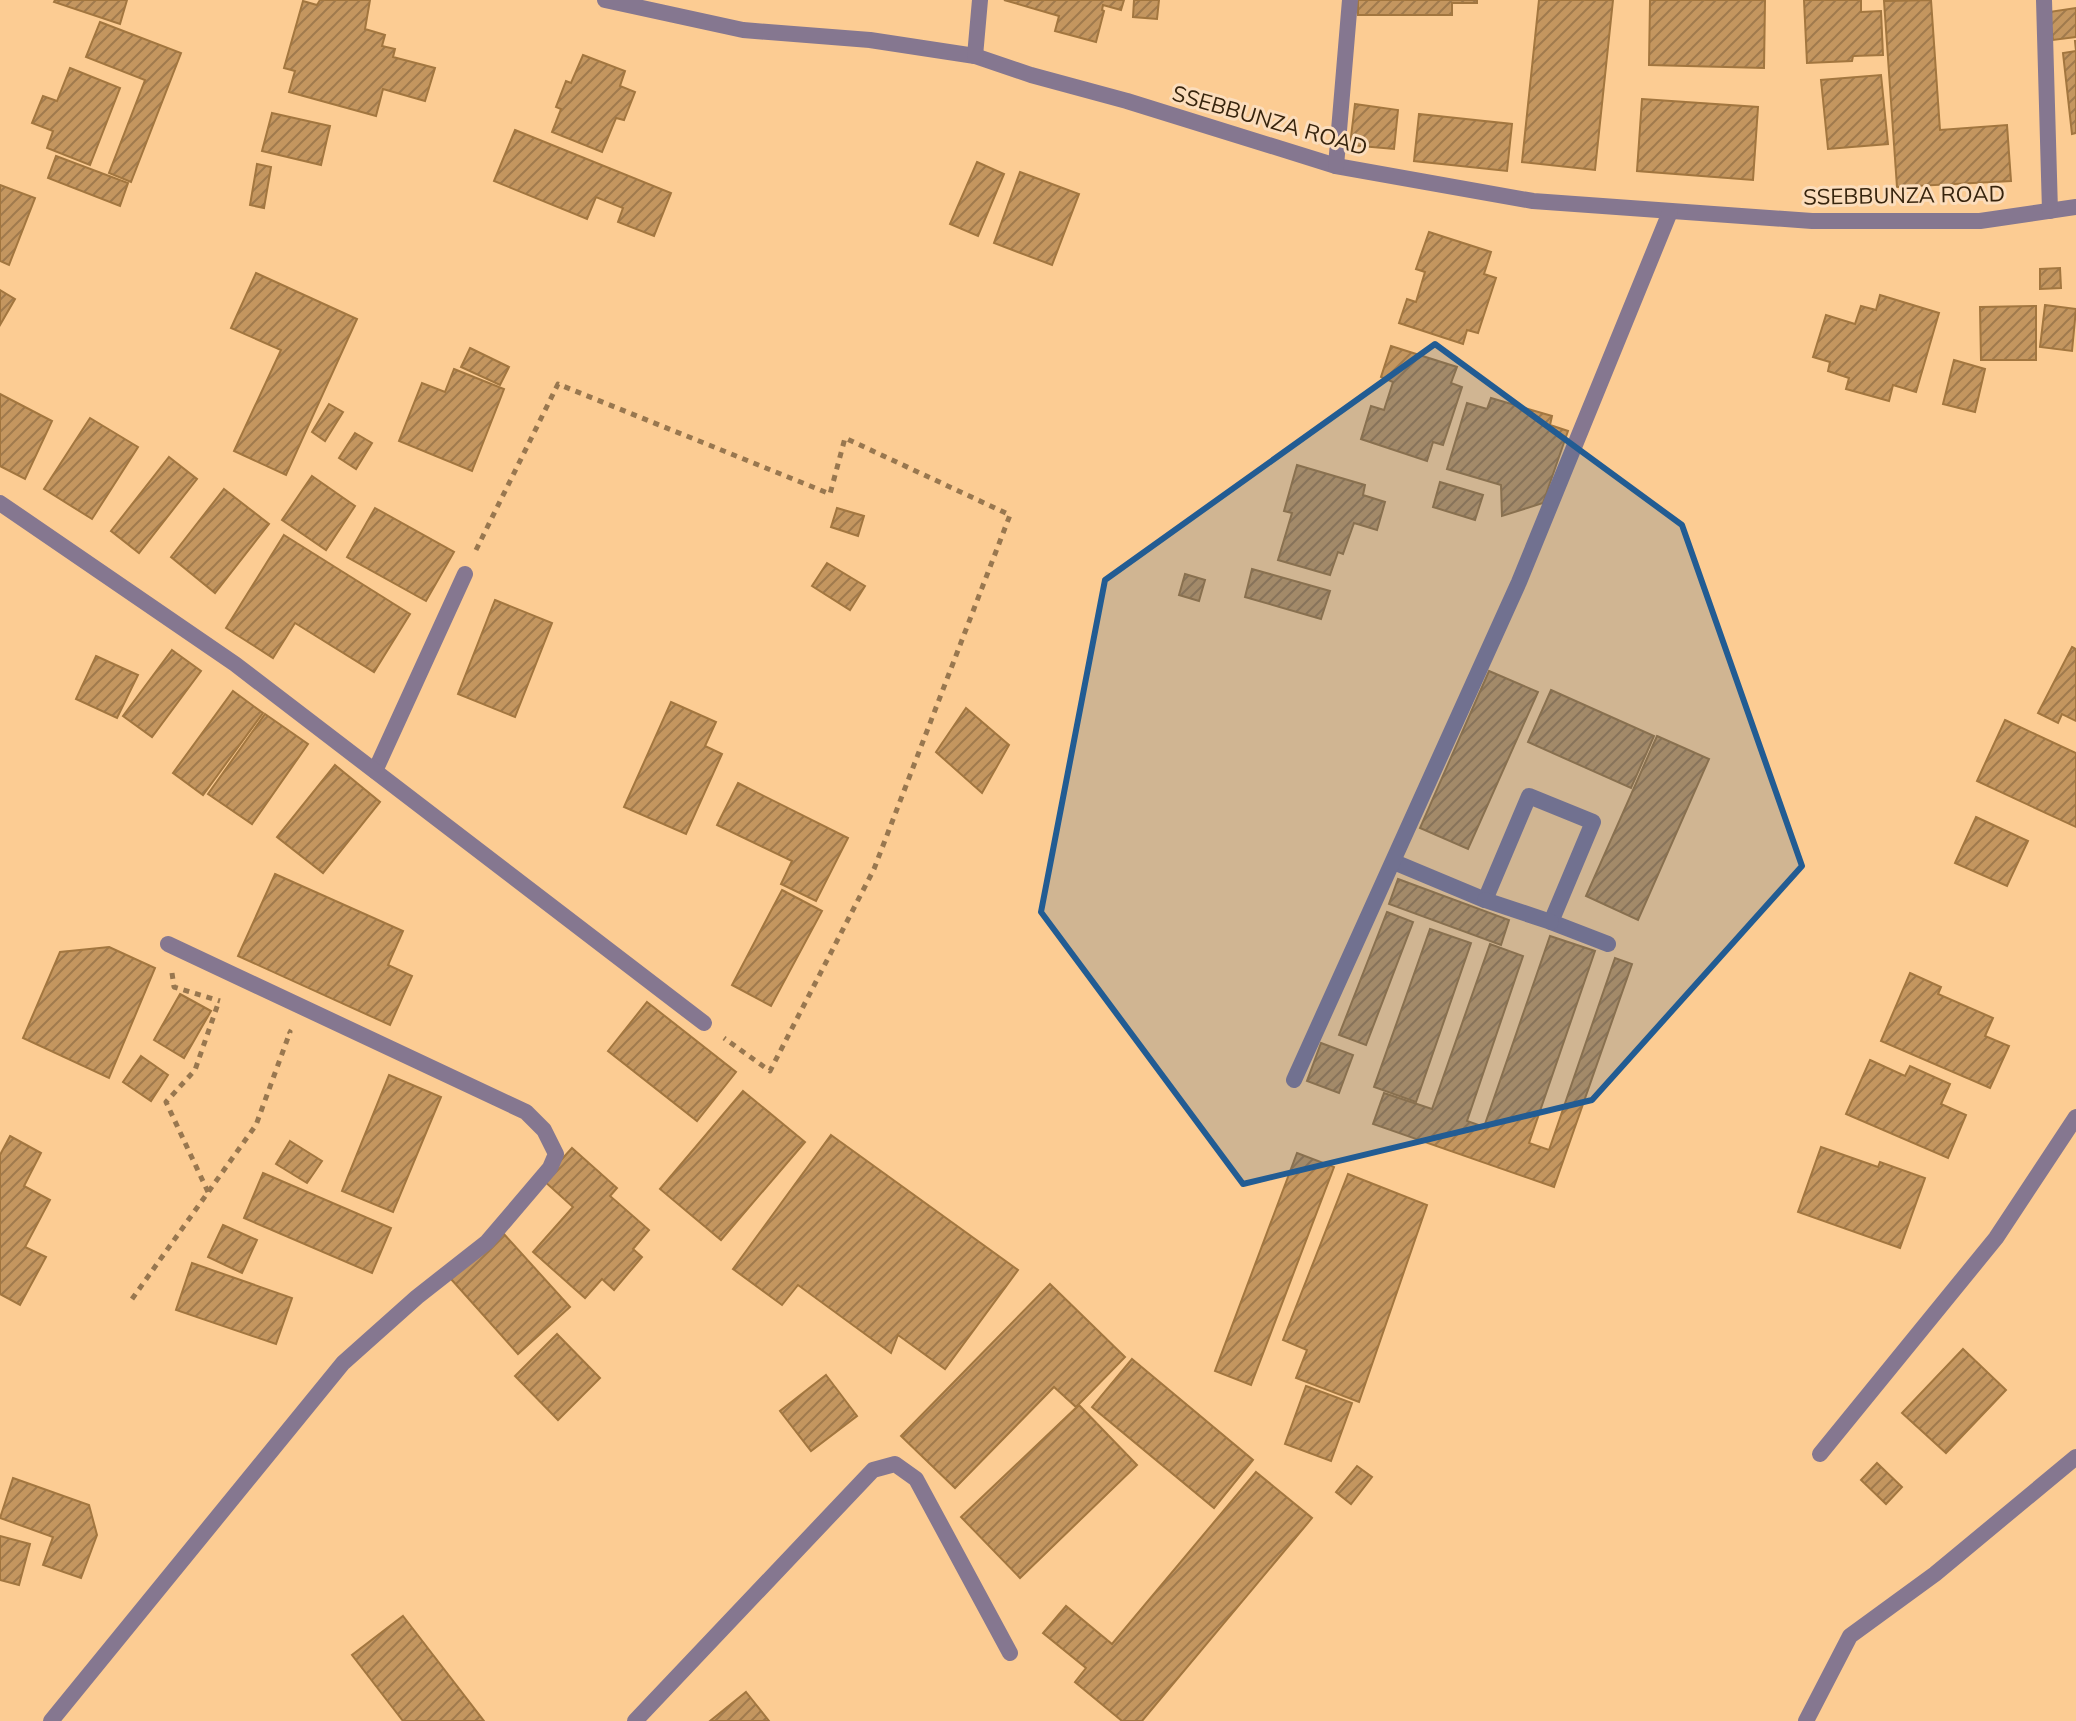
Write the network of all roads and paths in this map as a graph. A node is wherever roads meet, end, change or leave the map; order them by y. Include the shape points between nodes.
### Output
1 (605, 0) edge
2 (980, 0) edge
3 (1350, 0) edge
4 (2044, 0) edge
5 (975, 56) junction
6 (1336, 166) junction
7 (2076, 207) edge
8 (2050, 211) junction
9 (1670, 212) junction
10 (0, 503) edge
11 (465, 574) joint
12 (375, 771) junction
13 (1394, 862) junction
14 (1485, 900) junction
15 (1551, 922) junction
16 (168, 944) joint
17 (1608, 944) dead end
18 (219, 1001) junction
19 (234, 1007) dead end
20 (704, 1023) joint
21 (276, 1026) dead end
22 (1294, 1080) dead end
23 (2076, 1117) edge
24 (208, 1192) junction
25 (132, 1299) dead end
26 (1820, 1454) dead end
27 (2076, 1457) edge
28 (1010, 1653) dead end
29 (51, 1721) edge
30 (635, 1721) edge
31 (1806, 1721) edge

1 - 5 street, SSEBBUNZA ROAD via 743,30 870,40
2 - 5 street
3 - 6 street
4 - 8 street
5 - 6 street, SSEBBUNZA ROAD
6 - 9 street, SSEBBUNZA ROAD via 1533,201
7 - 8 street, SSEBBUNZA ROAD
8 - 9 street, SSEBBUNZA ROAD via 1980,221 1812,221
9 - 13 street via 1519,582
10 - 12 street via 235,664
11 - 12 street
11 - 20 path via 558,384 830,494 845,438 1010,515 874,869 770,1071
12 - 20 street
13 - 14 street
13 - 22 street
14 - 15 street
14 - 15 street via 1529,796 1593,822
15 - 17 street
16 - 18 path via 174,987
16 - 29 street via 526,1112 544,1130 556,1154 487,1242 343,1363
18 - 19 path
18 - 24 path via 195,1070 166,1102
21 - 24 path via 290,1032 256,1125
23 - 26 street via 1996,1238
24 - 25 path
27 - 31 street via 1935,1574 1850,1636
28 - 30 street via 916,1479 895,1464 873,1470

